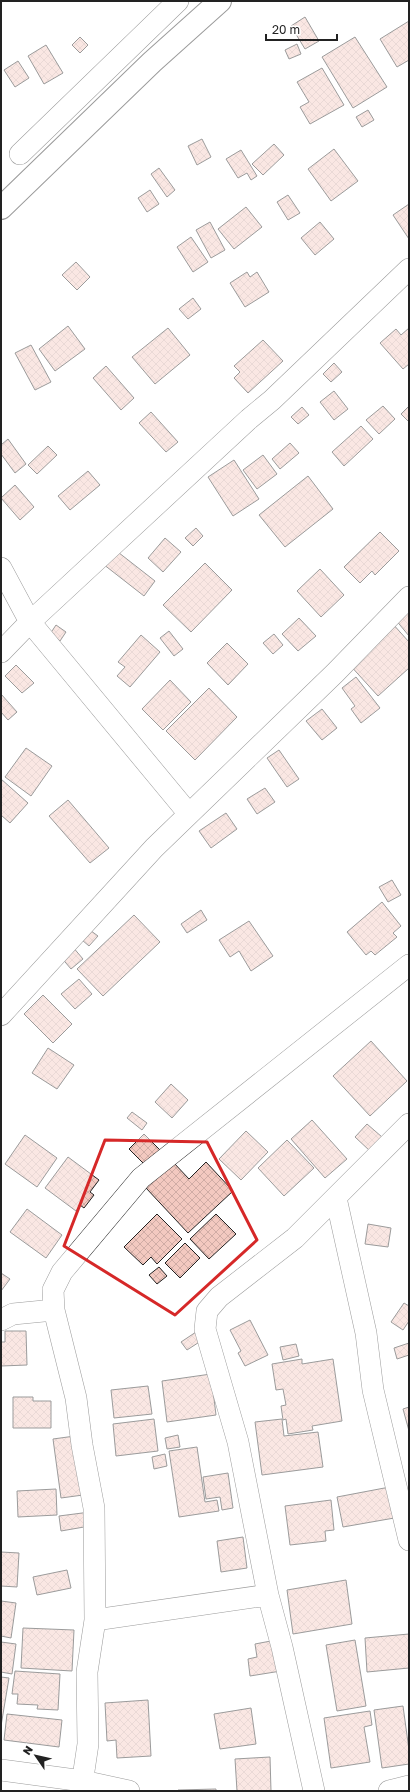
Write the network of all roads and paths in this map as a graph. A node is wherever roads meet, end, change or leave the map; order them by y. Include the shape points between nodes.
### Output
1 (178, 1) edge
2 (220, 1) edge
3 (20, 154) dead end
4 (1, 208) edge
5 (409, 269) edge
6 (1, 568) edge
7 (409, 597) edge
8 (30, 622) junction
9 (1, 652) edge
10 (189, 814) junction
11 (409, 965) edge
12 (1, 1015) edge
13 (409, 1124) edge
14 (336, 1198) junction
15 (54, 1310) junction
16 (1, 1320) edge
17 (409, 1540) edge
18 (268, 1595) junction
19 (95, 1620) junction
20 (1, 1770) edge
21 (82, 1786) edge
22 (409, 1786) edge
23 (129, 1791) edge
24 (314, 1791) edge
25 (389, 1791) edge

1 - 3 street
2 - 4 main road via 152,62
5 - 8 street via 272,400
6 - 8 street
7 - 10 street via 335,673
8 - 9 street
8 - 10 street
10 - 12 street via 154,848
11 - 15 street via 141,1178 62,1272 53,1290
13 - 14 street
14 - 17 street via 366,1333 373,1390
14 - 18 street via 295,1238 219,1297 206,1311 205,1328 238,1442
15 - 16 street via 13,1314
15 - 19 street via 76,1398 94,1508
18 - 19 street
18 - 24 street
19 - 21 street via 87,1672 88,1744
20 - 21 street
21 - 23 street
22 - 25 street

